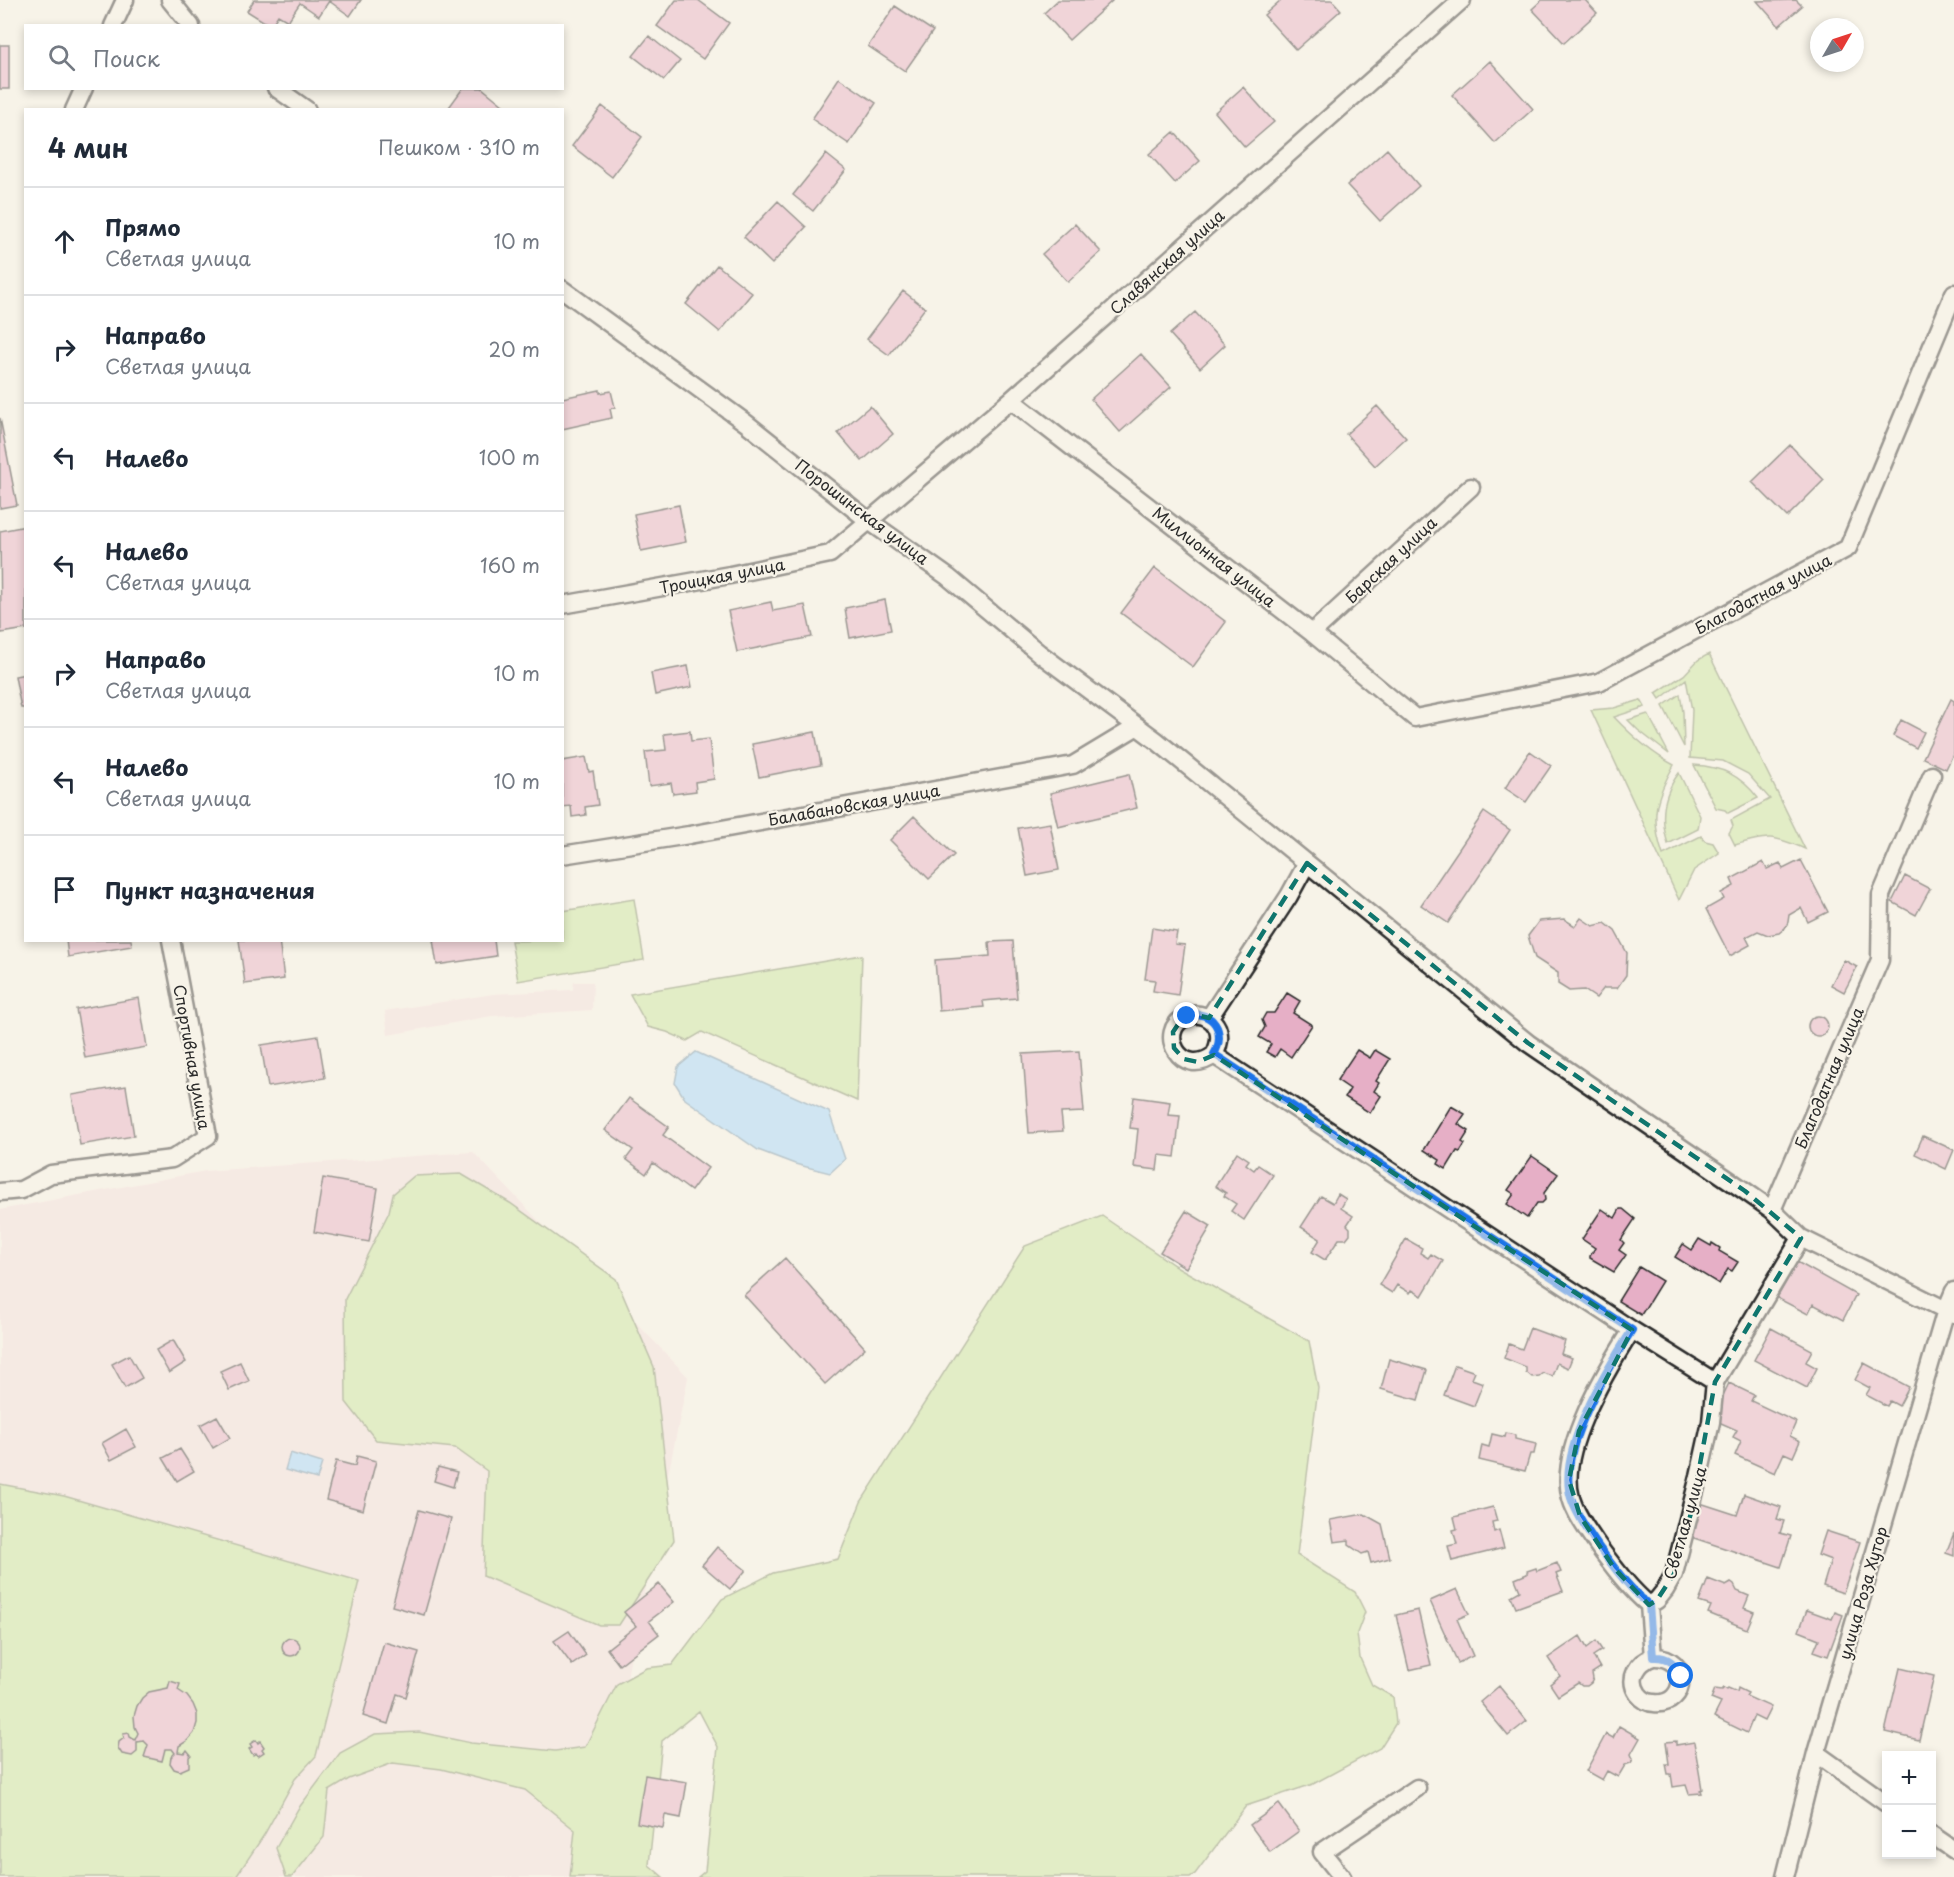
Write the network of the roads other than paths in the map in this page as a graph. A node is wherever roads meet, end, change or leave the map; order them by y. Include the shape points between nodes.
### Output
1 (125, 0) edge
2 (170, 0) edge
3 (1462, 0) edge
4 (114, 24) edge
5 (189, 24) edge
6 (83, 90) edge
7 (279, 90) edge
8 (75, 108) edge
9 (304, 108) edge
10 (564, 290) edge
11 (1954, 293) edge
12 (1011, 400) junction
13 (1471, 487) dead end
14 (869, 521) junction
15 (564, 605) edge
16 (1312, 633) junction
17 (1414, 718) joint
18 (1136, 727) junction
19 (1932, 774) dead end
20 (564, 855) edge
21 (1307, 863) junction
22 (171, 942) edge
23 (1209, 1018) junction
24 (1214, 1054) junction
25 (0, 1192) edge
26 (1772, 1210) junction
27 (1801, 1238) junction
28 (1954, 1291) edge
29 (1950, 1312) edge
30 (1632, 1330) junction
31 (1715, 1382) junction
32 (1649, 1605) junction
33 (1653, 1657) dead end
34 (1816, 1753) junction
35 (1417, 1788) dead end
36 (1882, 1799) edge
37 (1936, 1837) edge
38 (1954, 1850) edge
39 (1342, 1877) edge
40 (1785, 1877) edge

1 - 4 street
2 - 5 street
3 - 12 street, Славянская улица
6 - 8 street
7 - 9 street
10 - 14 street, Порошинская улица via 746,423
11 - 17 street, Благодатная улица via 1848,548 1599,682
12 - 14 street, Славянская улица
12 - 16 street, Миллионная улица
13 - 16 street, Барская улица
14 - 15 street, Троицкая улица via 830,554
14 - 18 street, Порошинская улица via 948,577
16 - 17 street, Миллионная улица
18 - 20 street, Балабановская улица via 1073,765
18 - 21 street, Порошинская улица
19 - 26 street, Благодатная улица via 1881,895 1880,960
21 - 23 street
21 - 26 street, Порошинская улица via 1528,1043
22 - 25 street, Спортивная улица via 208,1136 172,1159 51,1174 21,1190
23 - 24 street via 1220,1033
23 - 24 street via 1193,1014 1181,1020 1172,1041 1179,1054 1192,1062 1207,1060
24 - 30 street
26 - 27 street, Порошинская улица
27 - 29 street, Порошинская улица
27 - 31 street, Светлая улица
28 - 29 street, улица Роза Хутор
29 - 34 street, улица Роза Хутор
30 - 31 street
30 - 32 street via 1599,1385 1579,1431 1570,1459 1569,1480 1571,1498 1596,1542 1632,1590
31 - 32 street, Светлая улица via 1700,1476 1674,1574 1657,1600
32 - 33 street
34 - 36 street
34 - 40 street, улица Роза Хутор
35 - 39 street via 1322,1852
37 - 38 street

